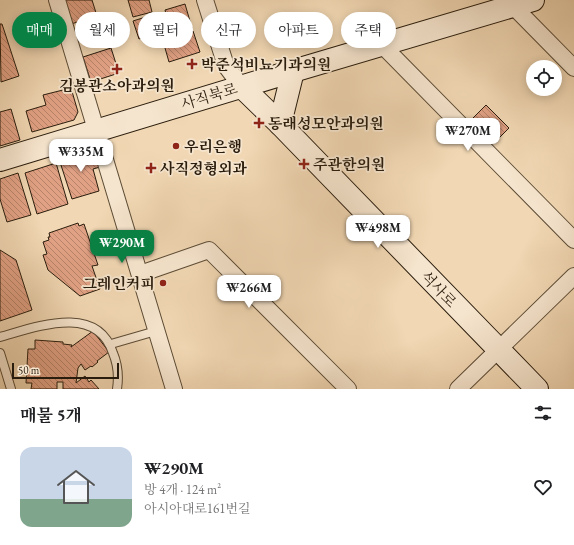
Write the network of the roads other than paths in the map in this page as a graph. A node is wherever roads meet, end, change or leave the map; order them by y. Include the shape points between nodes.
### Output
1 (57, 0) edge
2 (205, 0) edge
3 (519, 2) edge
4 (396, 40) edge
5 (369, 48) edge
6 (386, 48) edge
7 (574, 68) edge
8 (293, 71) junction
9 (241, 86) junction
10 (280, 124) junction
11 (97, 130) junction
12 (0, 160) edge
13 (574, 240) edge
14 (140, 274) junction
15 (574, 276) edge
16 (156, 330) junction
17 (0, 338) edge
18 (111, 344) junction
19 (498, 349) junction
20 (0, 352) edge
21 (4, 379) edge
22 (11, 389) edge
23 (117, 389) edge
24 (174, 389) edge
25 (348, 389) edge
26 (458, 389) edge
27 (537, 389) edge

1 - 11 street
2 - 9 street via 226,66
3 - 4 main road, 사직북로
3 - 7 street
5 - 8 main road, 사직북로
6 - 13 street
8 - 9 main road, 사직북로
8 - 10 main road
9 - 10 main road, 석사로
9 - 11 main road, 사직북로
10 - 19 main road, 석사로
11 - 12 main road, 사직북로
11 - 14 street
14 - 16 street
14 - 25 street via 210,250
15 - 19 street
16 - 18 lane
16 - 24 street
17 - 18 lane via 41,325 61,322 91,326 101,332
18 - 23 lane via 119,377
19 - 26 street
19 - 27 main road, 석사로
20 - 21 lane
21 - 22 lane

